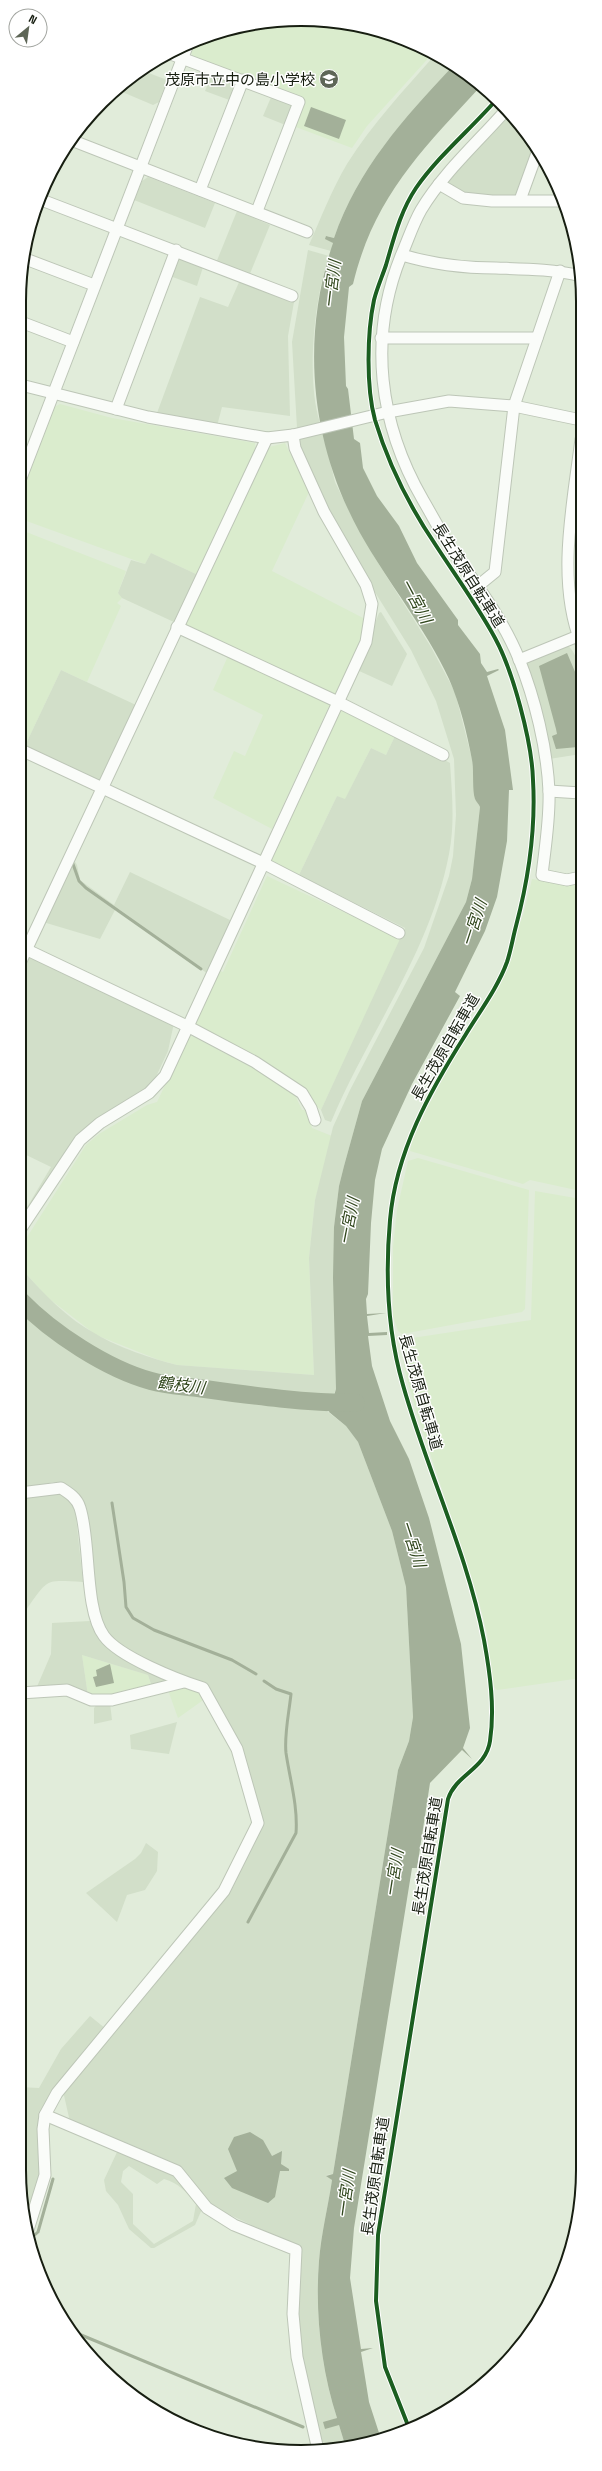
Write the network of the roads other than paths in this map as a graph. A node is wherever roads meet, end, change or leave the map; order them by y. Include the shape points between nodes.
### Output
1 (185, 51) edge
2 (176, 56) edge
3 (183, 58) junction
4 (242, 80) junction
5 (502, 114) edge
6 (77, 142) edge
7 (535, 158) edge
8 (140, 166) junction
9 (439, 184) junction
10 (200, 190) junction
11 (45, 200) edge
12 (520, 200) junction
13 (557, 201) edge
14 (257, 211) junction
15 (116, 228) junction
16 (307, 232) dead end
17 (176, 250) junction
18 (402, 255) junction
19 (29, 260) edge
20 (560, 271) junction
21 (575, 274) edge
22 (94, 285) junction
23 (292, 296) dead end
24 (26, 324) edge
25 (381, 338) junction
26 (537, 338) junction
27 (73, 342) junction
28 (26, 386) edge
29 (53, 394) junction
30 (514, 406) junction
31 (116, 409) junction
32 (388, 412) junction
33 (576, 419) edge
34 (293, 435) junction
35 (267, 438) junction
36 (26, 465) edge
37 (576, 508) edge
38 (479, 585) junction
39 (576, 626) edge
40 (177, 627) junction
41 (576, 641) edge
42 (519, 660) junction
43 (338, 702) junction
44 (26, 752) edge
45 (443, 755) dead end
46 (101, 789) junction
47 (549, 791) junction
48 (576, 792) edge
49 (263, 863) junction
50 (576, 878) edge
51 (399, 933) dead end
52 (26, 943) edge
53 (26, 950) edge
54 (189, 1026) junction
55 (315, 1120) dead end
56 (26, 1221) edge
57 (26, 1492) edge
58 (184, 1682) junction
59 (26, 1693) edge
60 (45, 2115) junction
61 (31, 2221) edge
62 (317, 2444) edge

1 - 3 street
2 - 3 street
3 - 4 street
3 - 8 street
4 - 10 street
4 - 14 street via 299,102
5 - 9 street
6 - 8 street
7 - 12 street
8 - 10 street
8 - 15 street
9 - 12 street via 463,198
9 - 18 street via 421,211
10 - 14 street
11 - 15 street
12 - 13 street
14 - 16 street
15 - 17 street
15 - 22 street
17 - 23 street
17 - 31 street
18 - 20 street via 428,263
18 - 25 street via 386,304
19 - 22 street
20 - 21 street
20 - 26 street
22 - 27 street
24 - 27 street
25 - 26 street
25 - 32 street
26 - 30 street
27 - 29 street
28 - 29 street
29 - 31 street
29 - 36 street
30 - 32 street via 449,401
30 - 33 street
30 - 38 street via 498,561 495,572
31 - 35 street
32 - 34 street
32 - 38 street via 404,460 421,497 453,550
34 - 35 street
34 - 43 street via 295,448 324,512 366,585 372,604 366,642
35 - 40 street
37 - 39 street via 568,563 570,599
38 - 42 street via 501,621
40 - 43 street
40 - 46 street
41 - 42 street
42 - 47 street via 543,746
43 - 45 street
43 - 49 street
44 - 46 street
46 - 49 street
46 - 52 street
47 - 48 street
47 - 50 street via 542,875 566,880
49 - 51 street
49 - 54 street
53 - 54 street
54 - 55 street via 255,1062 302,1093
54 - 56 street via 165,1076 149,1093 100,1123 80,1140
57 - 58 street via 61,1488 75,1499 81,1512 98,1627 114,1646
58 - 59 street via 112,1700 91,1700 67,1690
58 - 60 street via 203,1688 237,1750 258,1823 224,1891 56,2093
60 - 61 street via 42,2129 45,2175
60 - 62 street via 177,2171 207,2208 234,2225 296,2250 293,2314 297,2357

